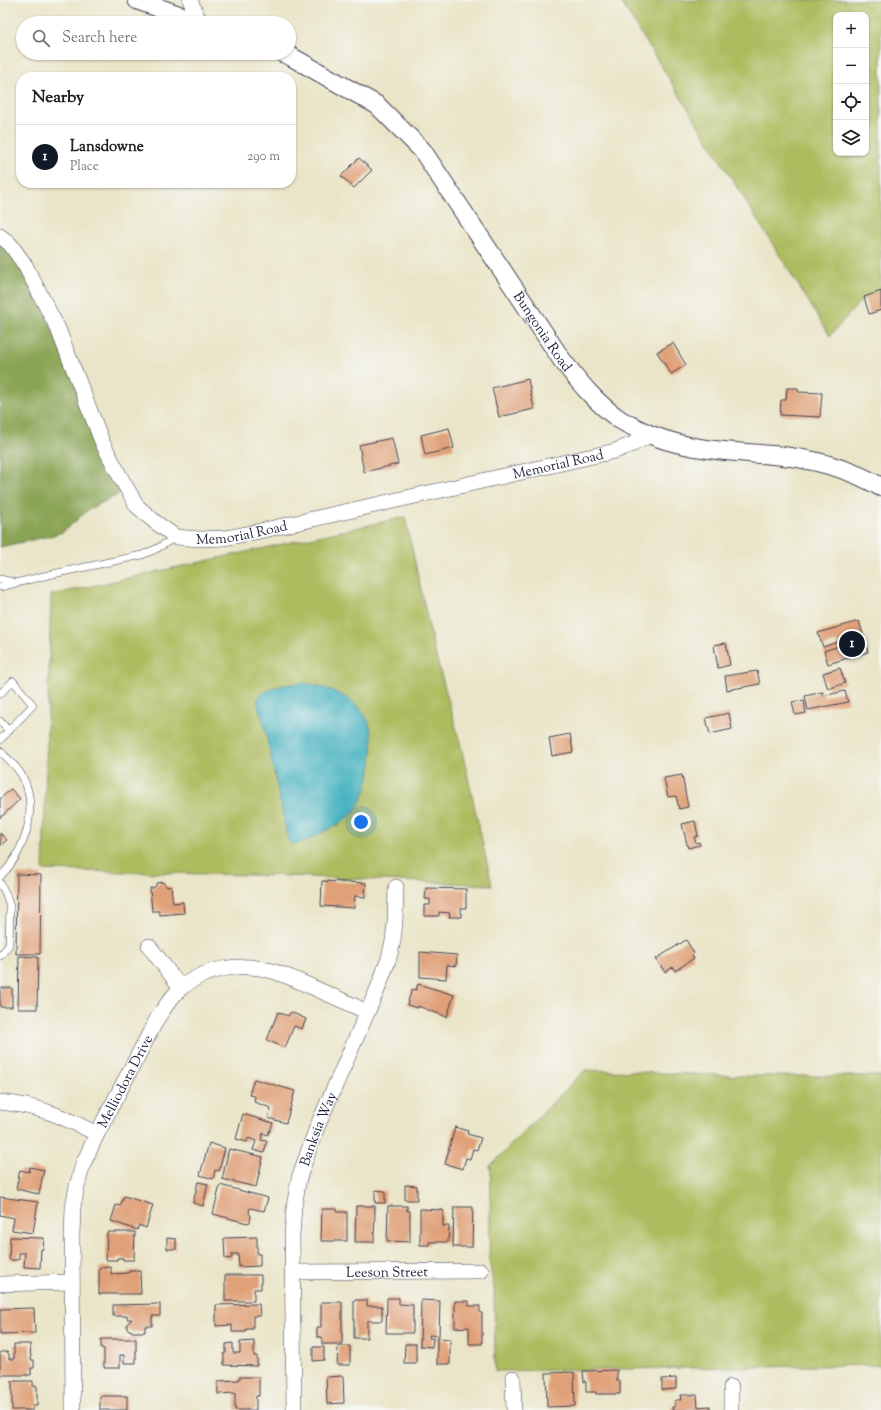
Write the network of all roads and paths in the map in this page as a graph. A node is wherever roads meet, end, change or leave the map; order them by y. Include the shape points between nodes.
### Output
1 (137, 0) edge
2 (190, 0) edge
3 (181, 16) edge
4 (197, 16) edge
5 (296, 59) edge
6 (0, 236) edge
7 (650, 435) junction
8 (881, 487) edge
9 (176, 537) junction
10 (0, 579) edge
11 (20, 583) junction
12 (0, 587) edge
13 (0, 592) edge
14 (0, 694) edge
15 (0, 721) edge
16 (9, 731) junction
17 (0, 740) edge
18 (0, 751) edge
19 (0, 877) edge
20 (0, 883) edge
21 (396, 888) dead end
22 (149, 946) dead end
23 (0, 956) edge
24 (182, 988) junction
25 (367, 1012) junction
26 (0, 1102) edge
27 (97, 1134) junction
28 (481, 1271) dead end
29 (293, 1272) junction
30 (72, 1282) junction
31 (0, 1284) edge
32 (513, 1378) dead end
33 (731, 1387) dead end
34 (72, 1410) edge
35 (294, 1410) edge
36 (514, 1410) edge
37 (731, 1410) edge

1 - 3 street
2 - 4 street
5 - 7 street, Bungonia Road via 377,105 422,150 580,383 599,404 620,420
6 - 9 street, Memorial Road via 10,244 25,265 58,329 103,444 137,506
7 - 8 street, Bungonia Road via 676,444 703,449 784,456 828,465 867,479
7 - 9 street, Memorial Road via 615,451 258,531 225,538
9 - 11 lane via 142,556
10 - 11 lane
11 - 12 lane
11 - 13 lane
14 - 16 lane via 13,681 33,705
15 - 16 lane
16 - 17 lane
18 - 19 lane via 17,768 25,782 30,810 23,842
20 - 23 lane via 10,907 9,945
21 - 25 street, Banksia Way via 394,941 390,958
22 - 24 street
24 - 25 street, Melliodora Drive via 210,972 232,967 252,967 296,980
24 - 27 street, Melliodora Drive via 158,1017
25 - 29 street, Banksia Way via 317,1127 299,1178 293,1214
26 - 27 street via 44,1110
27 - 30 street, Melliodora Drive via 83,1164 73,1207
28 - 29 street, Leeson Street
29 - 35 street, Banksia Way
30 - 31 street
30 - 34 street, Melliodora Drive
32 - 36 street
33 - 37 street

